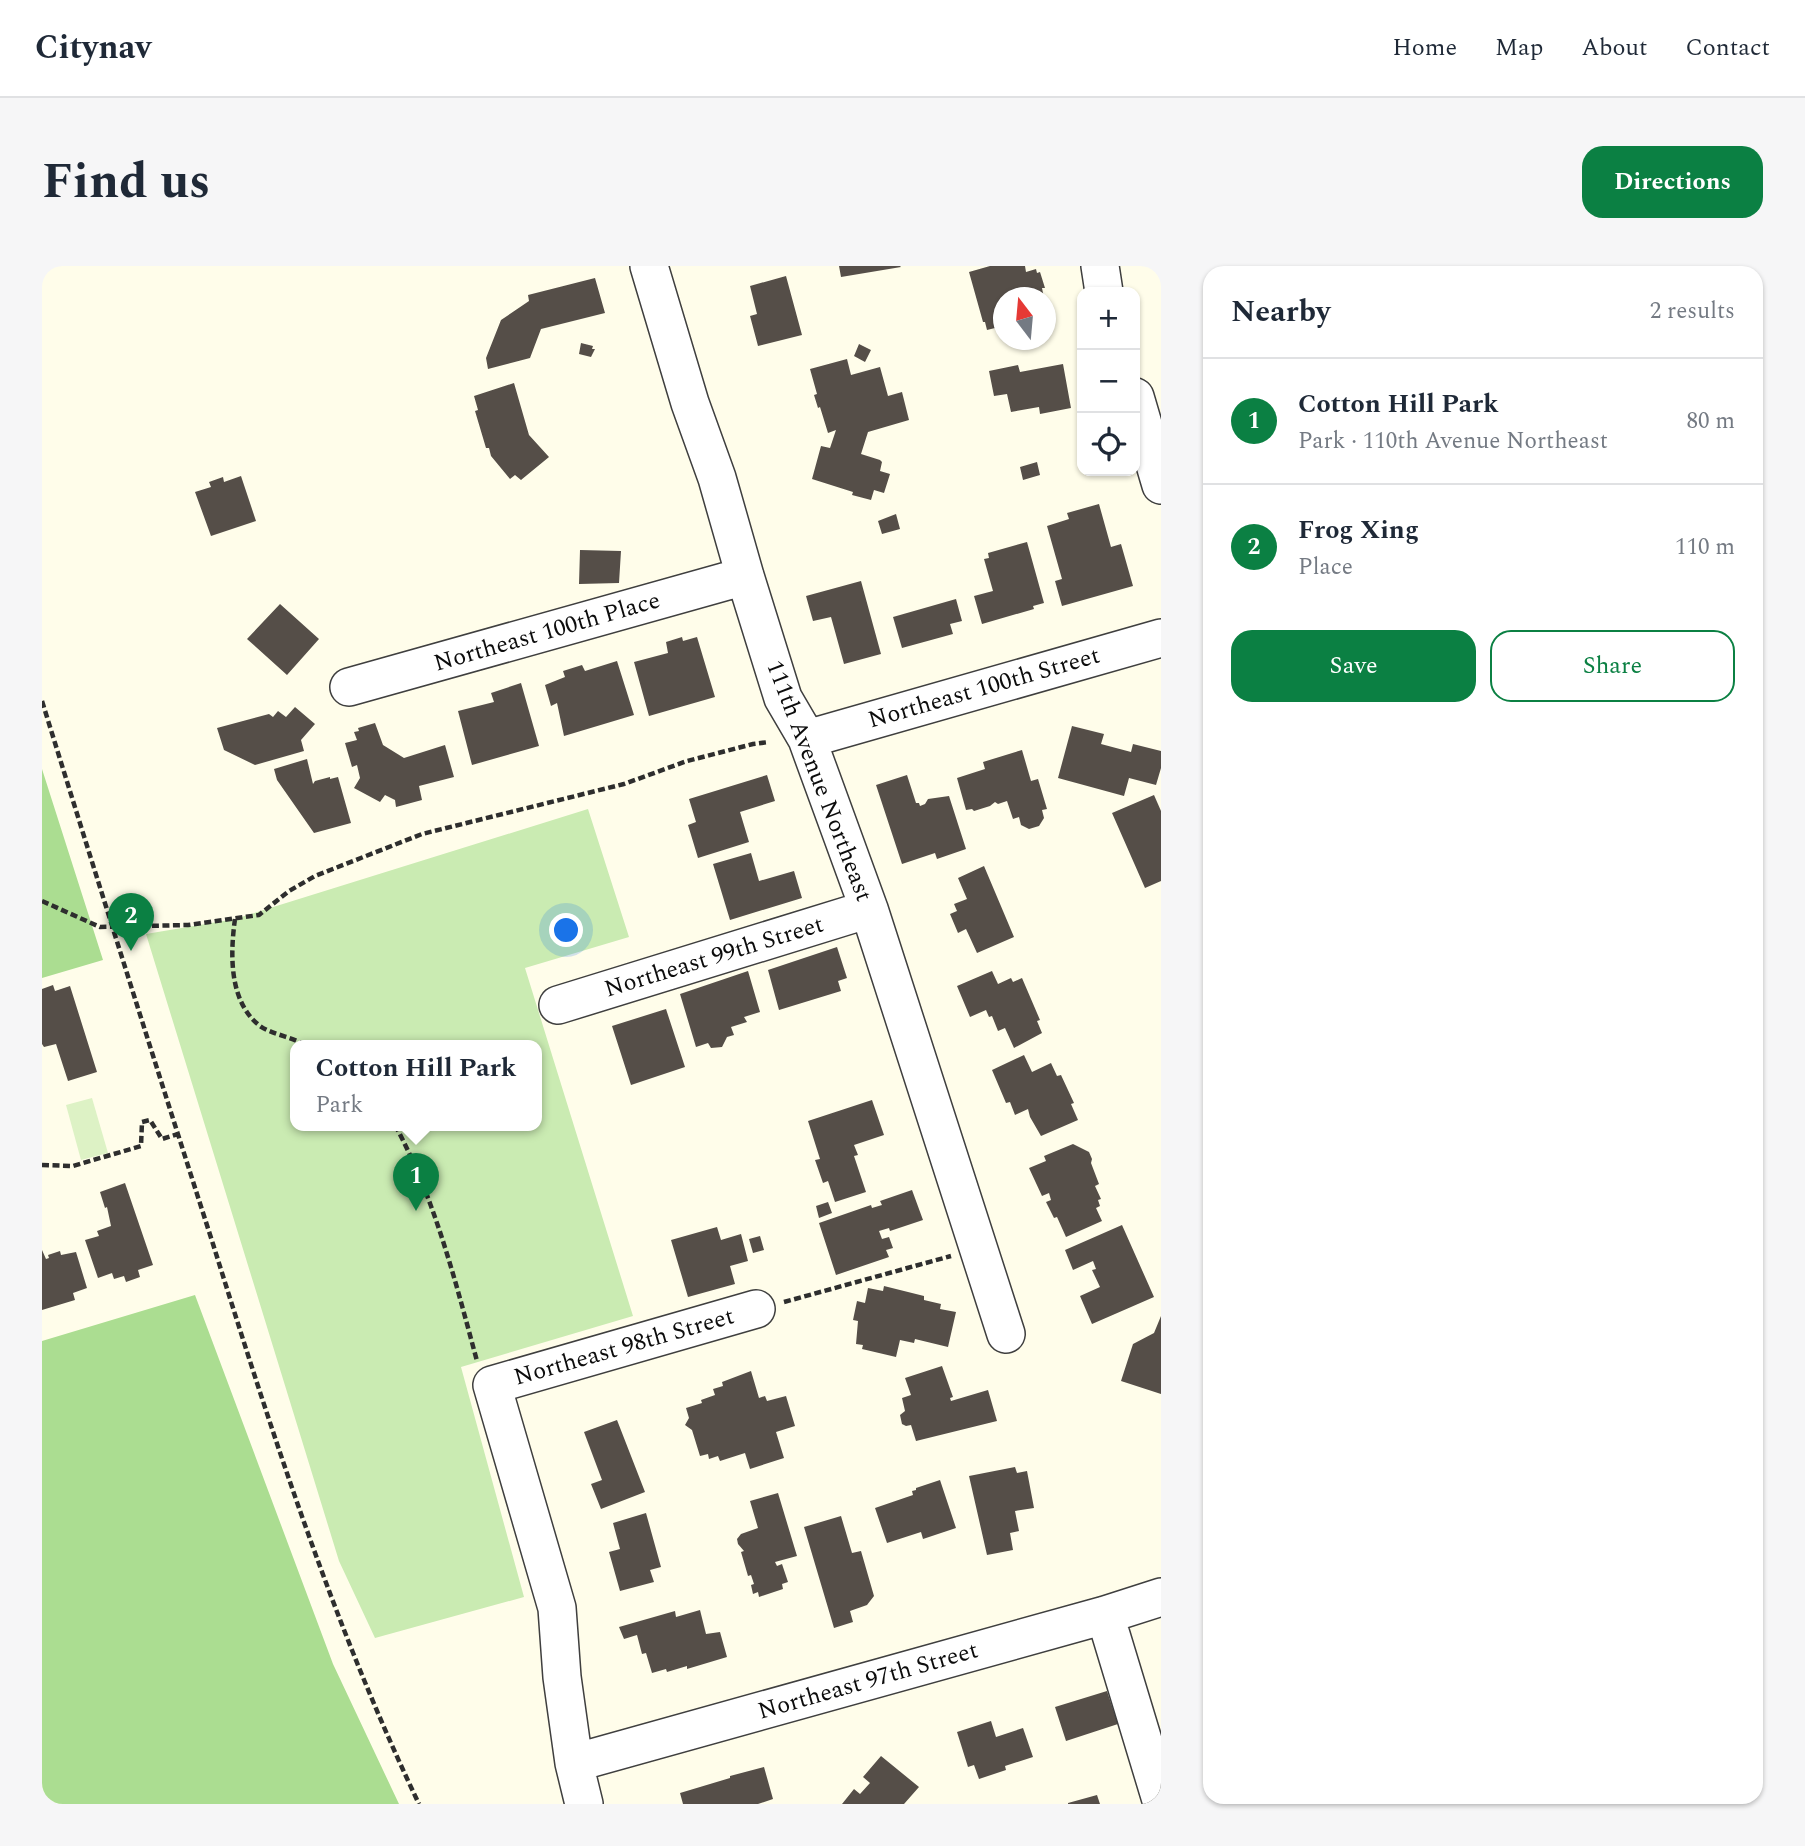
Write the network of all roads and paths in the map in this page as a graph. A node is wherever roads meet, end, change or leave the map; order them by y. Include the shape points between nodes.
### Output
1 (649, 266) edge
2 (1100, 266) edge
3 (1103, 287) edge
4 (1140, 413) edge
5 (1161, 485) edge
6 (745, 576) junction
7 (1161, 638) edge
8 (349, 687) dead end
9 (42, 701) edge
10 (807, 739) junction
11 (769, 742) dead end
12 (42, 901) edge
13 (869, 909) junction
14 (235, 919) junction
15 (112, 928) junction
16 (558, 1005) dead end
17 (297, 1040) edge
18 (398, 1131) edge
19 (178, 1134) junction
20 (42, 1164) edge
21 (978, 1249) junction
22 (756, 1309) joint
23 (1006, 1334) dead end
24 (492, 1385) junction
25 (1161, 1597) edge
26 (1105, 1615) junction
27 (574, 1763) junction
28 (1161, 1800) edge
29 (419, 1804) edge
30 (584, 1804) edge

1 - 6 street, 111th Avenue Northeast
2 - 3 street
4 - 5 street
6 - 8 street, Northeast 100th Place
6 - 10 street, 111th Avenue Northeast via 783,698
7 - 10 street, Northeast 100th Street
9 - 15 path
10 - 13 street, 111th Avenue Northeast
11 - 14 path via 422,834 315,876 259,915
12 - 15 path
13 - 16 street, Northeast 99th Street
13 - 21 street, 111th Avenue Northeast
14 - 15 path
14 - 17 path via 236,993 262,1028
15 - 19 path
18 - 24 path via 417,1167 449,1255 483,1387
19 - 20 path via 162,1139 150,1120 142,1122 141,1146 73,1166
19 - 29 path via 260,1394 331,1598
21 - 22 path
21 - 23 street, 111th Avenue Northeast
22 - 24 street, Northeast 98th Street
24 - 27 street via 557,1608
25 - 26 street, Northeast 97th Street
26 - 27 street, Northeast 97th Street
26 - 28 street
27 - 30 street

